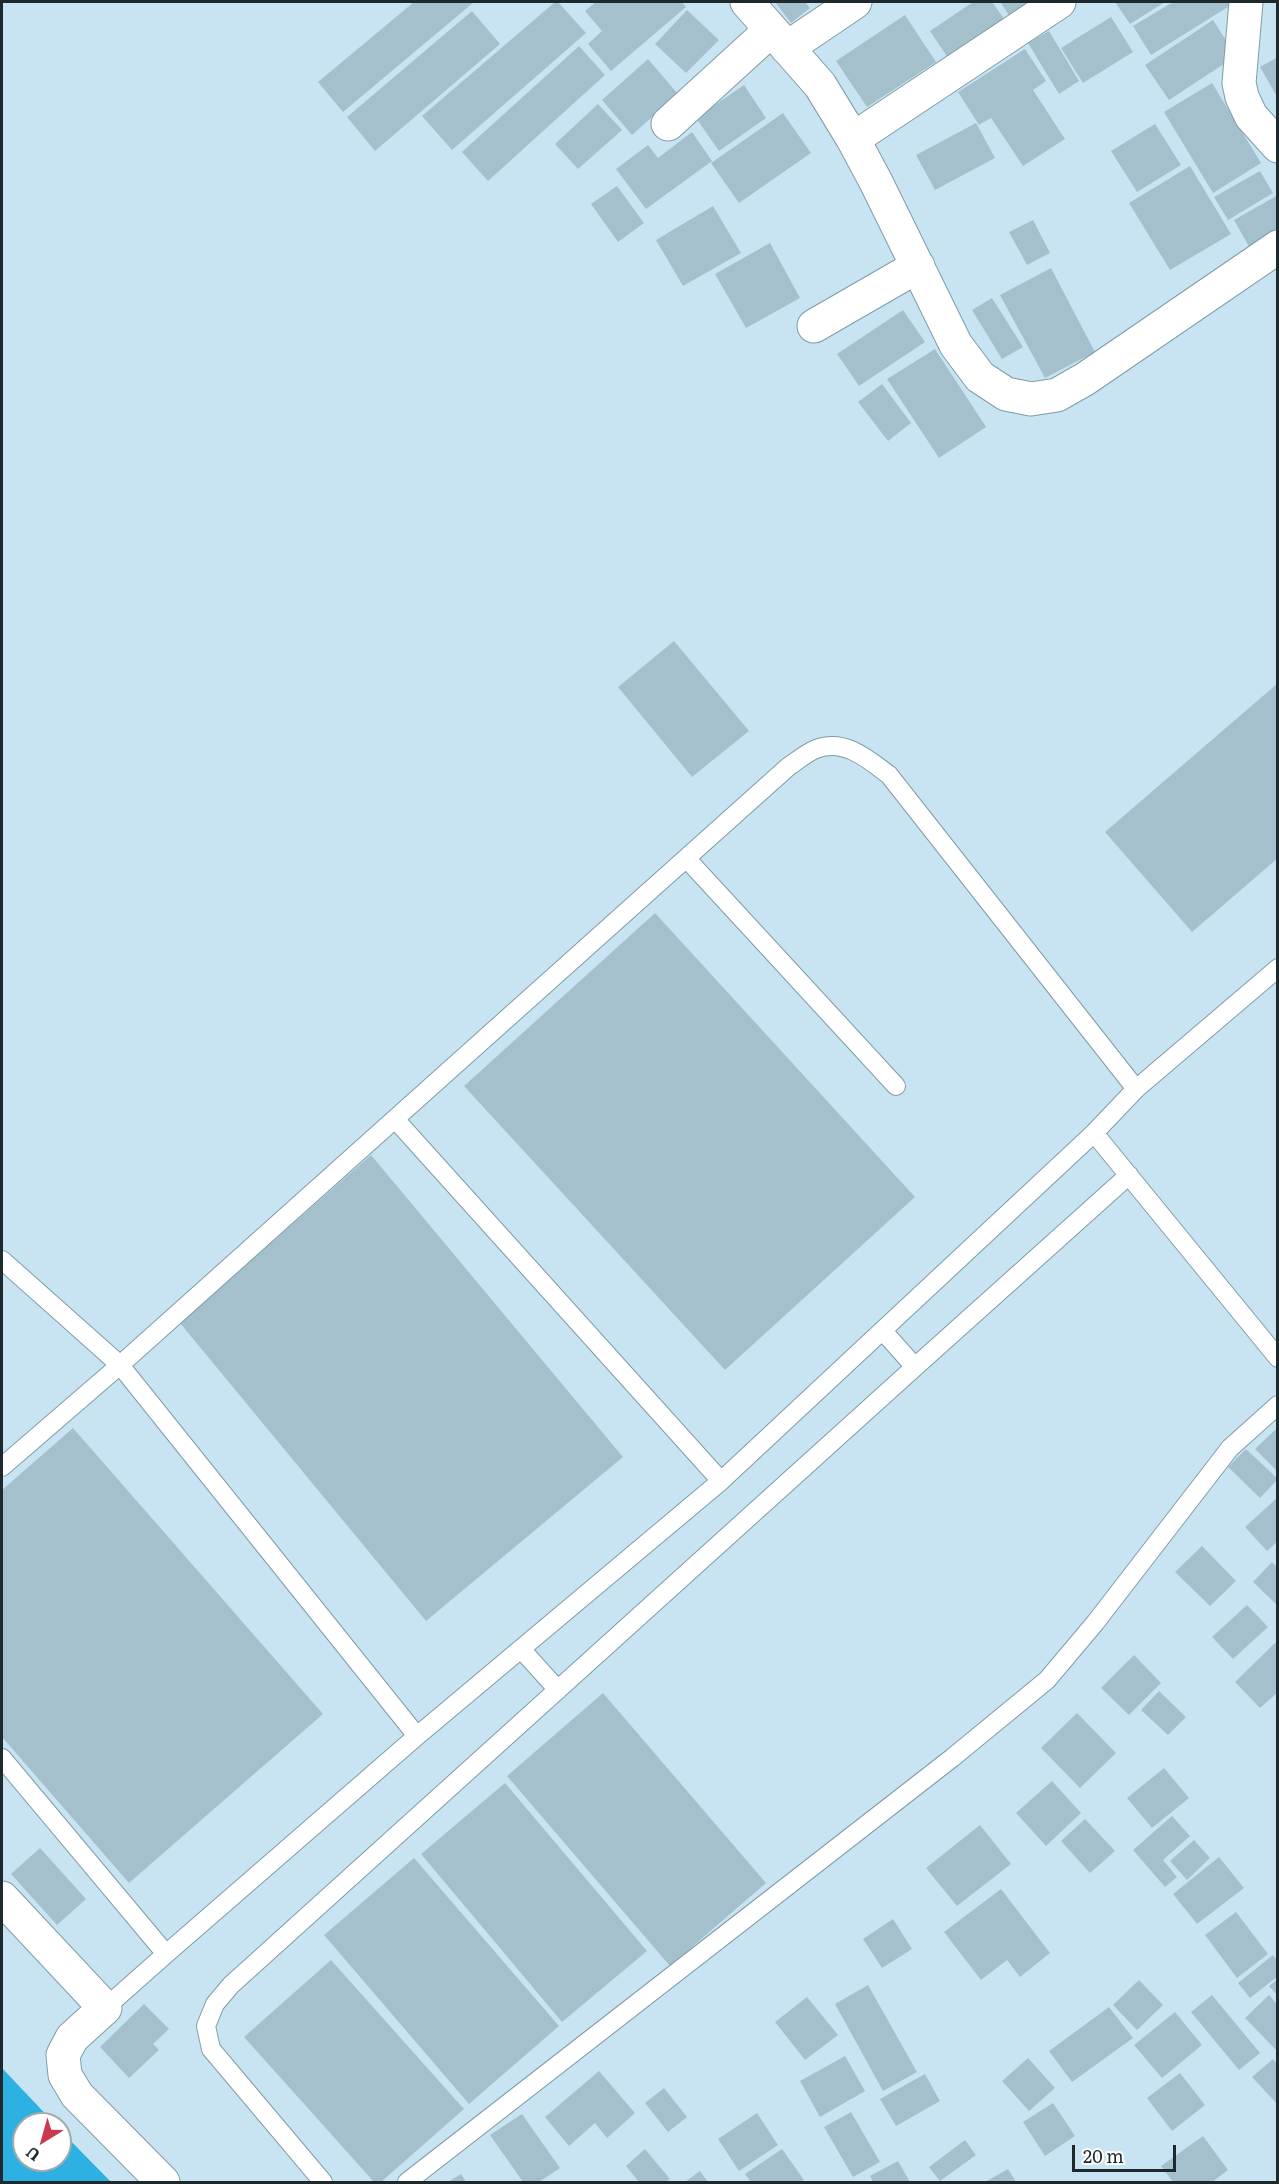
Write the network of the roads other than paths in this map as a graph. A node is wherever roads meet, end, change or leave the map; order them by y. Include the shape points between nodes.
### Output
1 (747, 2) edge
2 (855, 2) edge
3 (1059, 2) edge
4 (1243, 3) edge
5 (779, 39) junction
6 (668, 124) dead end
7 (853, 139) junction
8 (1278, 146) edge
9 (1278, 247) edge
10 (918, 266) junction
11 (814, 326) dead end
12 (686, 858) junction
13 (1278, 968) edge
14 (896, 1086) dead end
15 (1136, 1089) junction
16 (395, 1119) junction
17 (1094, 1133) junction
18 (1129, 1175) junction
19 (2, 1260) edge
20 (883, 1331) junction
21 (1278, 1358) edge
22 (120, 1365) junction
23 (915, 1366) junction
24 (1278, 1405) edge
25 (2, 1467) edge
26 (721, 1481) junction
27 (521, 1649) junction
28 (558, 1690) junction
29 (417, 1736) junction
30 (2, 1758) edge
31 (2, 1898) edge
32 (166, 1954) junction
33 (105, 2008) junction
34 (163, 2182) edge
35 (323, 2182) edge
36 (407, 2182) edge

1 - 5 street
2 - 5 street
3 - 7 street
4 - 8 street via 1239,82 1242,97 1251,116
5 - 6 street
5 - 7 street via 820,85
7 - 10 street
9 - 10 street via 1085,379 1057,395 1031,399 1006,394 980,377 956,345
10 - 11 street
12 - 14 lane
12 - 15 lane via 788,767 816,749 839,745 864,757 889,775
12 - 16 lane
13 - 15 lane
15 - 17 lane
16 - 22 lane
16 - 26 lane
17 - 18 lane
17 - 20 lane
18 - 21 lane
18 - 23 lane
19 - 22 lane
20 - 23 lane
20 - 26 lane
22 - 25 lane
22 - 29 lane
23 - 28 lane
24 - 36 lane via 1224,1455 1047,1680
26 - 27 lane
27 - 28 lane
27 - 29 lane
28 - 35 lane via 231,1985 216,2004 206,2026 211,2049
29 - 32 lane
30 - 32 lane
31 - 33 street
32 - 33 lane
33 - 34 street via 72,2038 63,2055 65,2075 77,2095

